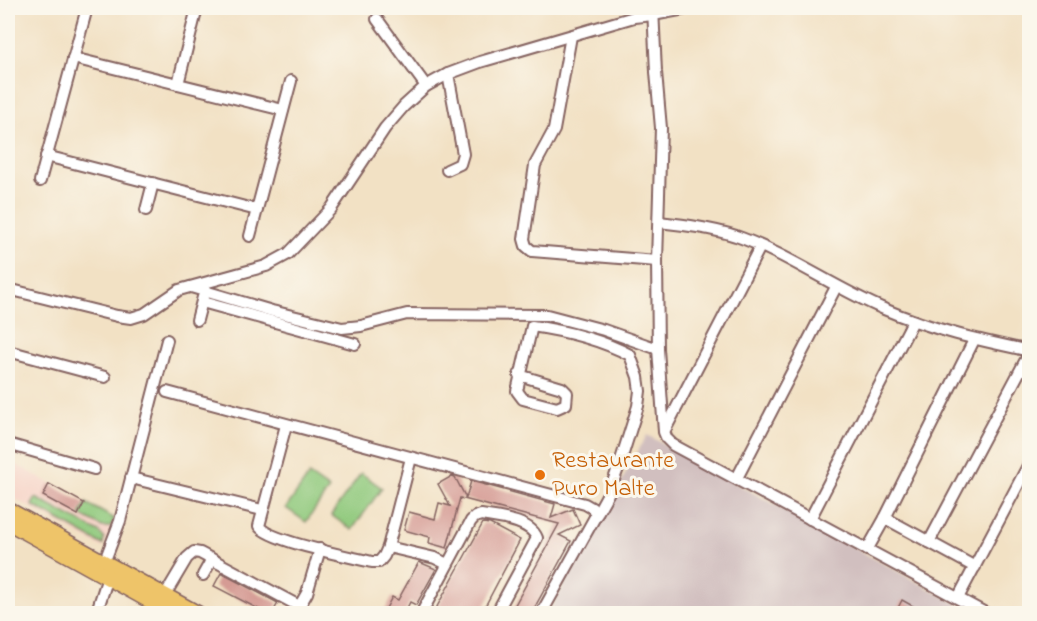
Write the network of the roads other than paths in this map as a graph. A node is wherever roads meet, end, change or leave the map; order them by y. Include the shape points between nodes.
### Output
1 (87, 8) edge
2 (197, 8) edge
3 (690, 8) edge
4 (653, 11) edge
5 (377, 19) dead end
6 (571, 36) junction
7 (73, 58) junction
8 (448, 74) junction
9 (291, 81) dead end
10 (178, 84) junction
11 (426, 86) junction
12 (283, 110) junction
13 (46, 156) junction
14 (447, 170) dead end
15 (40, 181) dead end
16 (153, 183) junction
17 (146, 210) dead end
18 (257, 210) junction
19 (659, 222) junction
20 (250, 236) dead end
21 (760, 246) junction
22 (657, 261) junction
23 (189, 286) junction
24 (836, 287) junction
25 (8, 289) edge
26 (203, 297) junction
27 (197, 320) dead end
28 (914, 321) junction
29 (167, 340) dead end
30 (974, 340) junction
31 (355, 344) dead end
32 (658, 349) junction
33 (8, 351) edge
34 (1029, 351) edge
35 (519, 375) junction
36 (105, 377) dead end
37 (167, 392) dead end
38 (661, 394) junction
39 (679, 400) junction
40 (286, 425) junction
41 (664, 432) junction
42 (8, 444) edge
43 (411, 458) junction
44 (1029, 462) edge
45 (94, 469) dead end
46 (131, 478) junction
47 (737, 478) junction
48 (8, 510) edge
49 (262, 510) junction
50 (597, 514) junction
51 (885, 518) junction
52 (810, 519) junction
53 (8, 522) edge
54 (929, 542) junction
55 (387, 547) junction
56 (320, 549) junction
57 (867, 550) junction
58 (212, 559) junction
59 (447, 564) junction
60 (975, 567) junction
61 (106, 570) junction
62 (203, 574) dead end
63 (165, 595) junction
64 (958, 598) junction
65 (297, 610) edge
66 (96, 614) edge
67 (174, 614) edge
68 (198, 614) edge
69 (421, 614) edge
70 (496, 614) edge
71 (541, 614) edge
72 (987, 614) edge

1 - 7 street
2 - 10 street
3 - 4 street
4 - 6 street
4 - 19 street via 662,128
5 - 11 street
6 - 8 street
6 - 22 street via 554,130 535,165 526,246 532,251
7 - 10 street
7 - 13 street
8 - 11 street
8 - 14 street via 463,154 460,164
9 - 12 street
10 - 12 street
11 - 23 street via 386,128 331,209 288,255 266,266
12 - 18 street
13 - 15 street
13 - 16 street
16 - 17 street
16 - 18 street
18 - 20 street
19 - 21 street via 711,230
19 - 22 street
21 - 24 street
21 - 39 street
22 - 32 street
23 - 25 street via 131,318
23 - 26 street
24 - 28 street
24 - 47 street
26 - 27 street
26 - 31 street
26 - 32 street via 342,328 408,314 547,315
28 - 30 street
28 - 52 street
29 - 46 street
30 - 34 street
30 - 51 street
32 - 38 street
33 - 36 street
34 - 54 street
35 - 35 street via 517,391 523,399 557,408 566,404 567,393 562,388
35 - 50 street via 532,326 563,331 630,355 638,377 638,406 610,490
37 - 40 street
38 - 39 street
38 - 41 street
39 - 41 street
40 - 43 street
40 - 49 street
41 - 47 street via 673,445
42 - 45 street
43 - 50 street via 585,504
43 - 55 street
44 - 60 street
46 - 49 street
46 - 61 street
47 - 52 street
48 - 61 highway
49 - 56 street via 262,532
50 - 71 street
51 - 54 street
51 - 57 street
52 - 57 street
53 - 61 highway
54 - 60 street
55 - 56 street via 378,562
55 - 59 street
56 - 65 street via 308,593
57 - 64 street
58 - 62 street
58 - 63 street via 200,553 189,555
58 - 65 street
59 - 69 street
59 - 70 street via 475,517 488,516 534,531 537,538
60 - 64 street
61 - 63 highway
61 - 66 street
61 - 67 highway
63 - 68 highway
64 - 72 street

